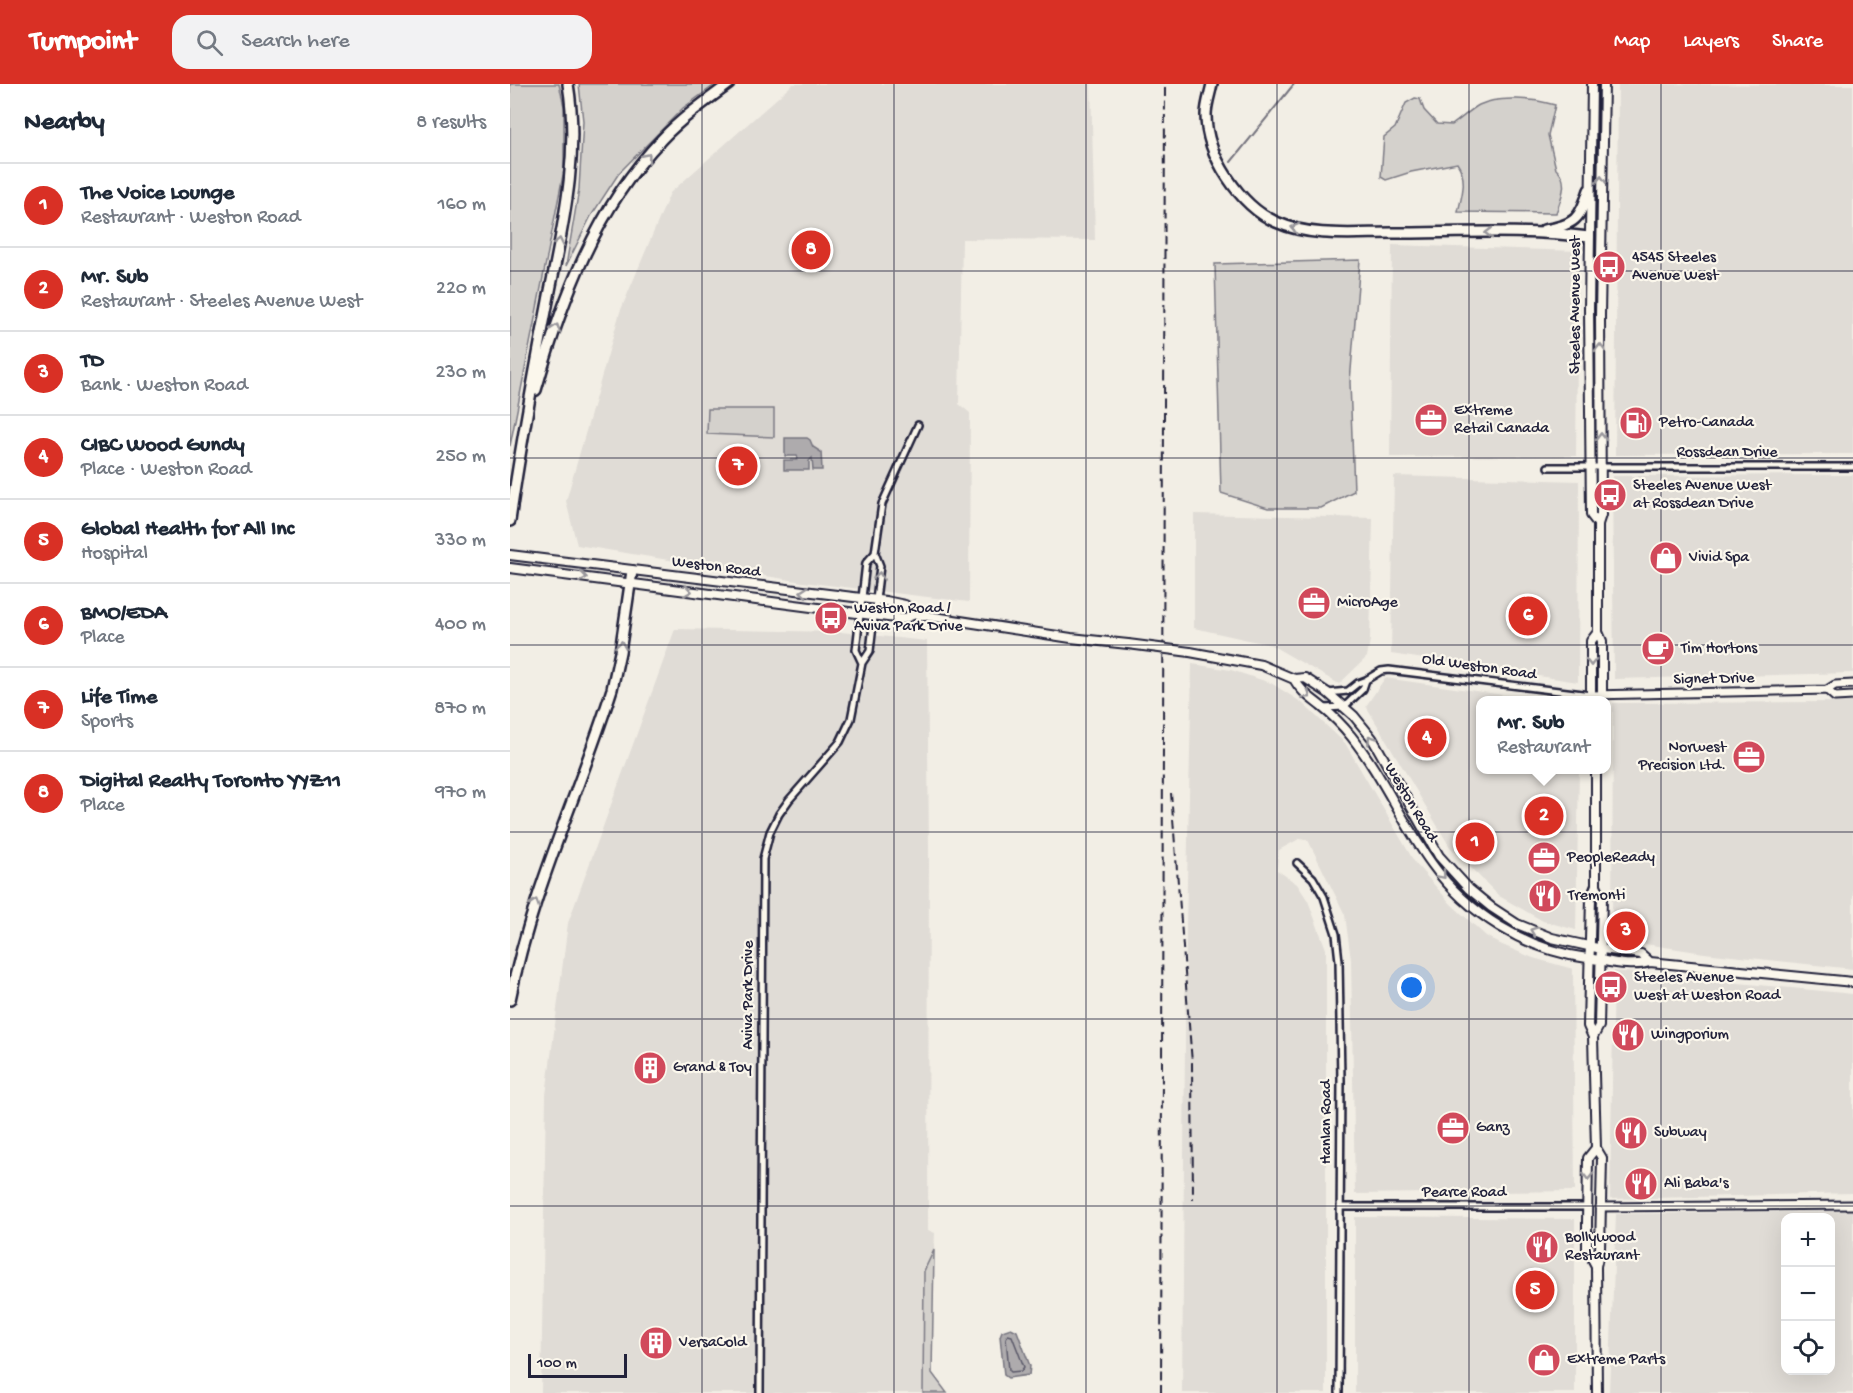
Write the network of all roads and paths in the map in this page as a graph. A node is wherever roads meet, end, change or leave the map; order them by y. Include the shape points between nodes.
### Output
1 (568, 84) edge
2 (729, 84) edge
3 (1212, 84) edge
4 (1592, 84) edge
5 (1604, 84) edge
6 (1589, 190) junction
7 (1529, 233) junction
8 (1589, 237) junction
9 (1601, 238) junction
10 (918, 425) dead end
11 (522, 444) junction
12 (1591, 467) junction
13 (1601, 467) junction
14 (1853, 467) edge
15 (1548, 468) dead end
16 (510, 521) edge
17 (1598, 524) junction
18 (875, 553) junction
19 (510, 555) edge
20 (510, 568) edge
21 (632, 571) junction
22 (630, 583) junction
23 (862, 598) junction
24 (876, 600) junction
25 (860, 612) junction
26 (874, 614) junction
27 (915, 614) junction
28 (1598, 632) junction
29 (862, 663) junction
30 (1294, 679) junction
31 (1366, 680) junction
32 (1853, 684) edge
33 (1827, 690) junction
34 (1328, 693) junction
35 (1577, 696) edge
36 (1591, 696) edge
37 (1602, 696) edge
38 (1853, 696) edge
39 (1611, 698) edge
40 (1344, 707) junction
41 (1324, 708) junction
42 (1596, 774) edge
43 (1297, 863) dead end
44 (1596, 885) junction
45 (1590, 946) junction
46 (1602, 949) junction
47 (1590, 959) junction
48 (1602, 960) junction
49 (1650, 962) junction
50 (1853, 982) edge
51 (510, 1000) edge
52 (1593, 1037) junction
53 (1596, 1148) junction
54 (1853, 1205) edge
55 (1340, 1207) junction
56 (1587, 1207) junction
57 (1600, 1207) junction
58 (1596, 1266) junction
59 (760, 1393) edge
60 (1339, 1393) edge
61 (1597, 1393) edge

11 -> 1 highway via 572,168 573,121
11 -> 2 highway via 560,316 602,220 629,178 663,138
7 -> 3 highway via 1319,234 1274,221 1243,198 1219,162 1206,115
4 - 6 main road, Steeles Avenue West
9 -> 5 main road, Steeles Avenue West
6 - 7 highway via 1583,211 1572,223
6 - 8 main road, Steeles Avenue West
7 - 8 highway
8 - 9 main road
8 - 12 main road, Steeles Avenue West
13 -> 9 main road, Steeles Avenue West
10 - 18 street via 882,504
11 - 16 highway
12 - 13 street, Rossdean Drive
12 - 15 street, Rossdean Drive
12 - 17 main road, Steeles Avenue West via 1591,515
13 - 14 street, Rossdean Drive
13 - 17 main road, Steeles Avenue West
17 - 28 main road, Steeles Avenue West
18 - 23 street, Aviva Park Drive via 866,563
24 -> 18 street, Aviva Park Drive via 880,566
19 - 21 main road, Weston Road
20 -> 22 main road, Weston Road
21 - 22 highway
23 -> 21 main road, Weston Road
22 -> 25 main road, Weston Road
51 -> 22 highway via 534,904 612,688
23 - 24 main road, Weston Road
23 - 25 street, Aviva Park Drive
24 - 26 street, Aviva Park Drive
24 - 27 main road, Weston Road via 905,605
25 - 26 main road, Weston Road
25 - 29 street, Aviva Park Drive via 856,650
26 - 27 main road, Weston Road via 903,619
26 - 29 street, Aviva Park Drive via 870,651
27 - 30 main road, Weston Road, bridge via 1261,664
28 -> 36 main road, Steeles Avenue West via 1591,641
28 - 37 main road, Steeles Avenue West via 1602,640
29 - 59 street, Aviva Park Drive via 851,719 840,742 779,814 763,859
30 - 34 main road, Weston Road via 1305,678
30 -> 41 main road, Weston Road via 1300,690
31 - 34 street, Old Weston Road via 1348,691
31 - 35 street, Old Weston Road via 1389,670
31 - 40 street via 1363,689
32 - 33 street, Signet Drive via 1835,685
33 - 38 street, Signet Drive via 1835,697
33 - 39 street, Signet Drive
34 - 40 main road, Weston Road
40 - 41 street
45 -> 40 main road, Weston Road via 1552,938 1517,924 1468,889 1439,856 1372,738
41 -> 47 main road, Weston Road via 1351,735 1432,864 1462,898 1489,920 1525,940
42 - 44 main road
43 - 55 street, Hanlan Road via 1319,886 1336,934 1341,1044
44 - 45 main road via 1591,897
44 - 46 main road via 1602,897
45 - 46 main road, Weston Road
45 - 47 main road
46 - 48 main road
46 - 49 main road, Weston Road via 1641,954
47 - 48 main road, Weston Road
47 - 52 main road via 1588,1026
48 - 49 main road, Weston Road via 1640,965
48 - 52 main road via 1599,1026
49 - 50 main road, Weston Road
52 - 53 main road
53 -> 56 main road via 1588,1158
53 - 57 main road via 1602,1158
54 - 57 street
55 - 56 street, Pearce Road
55 - 60 street, Hanlan Road
56 - 57 main road
56 - 58 main road via 1587,1249
57 - 58 main road
58 - 61 main road

